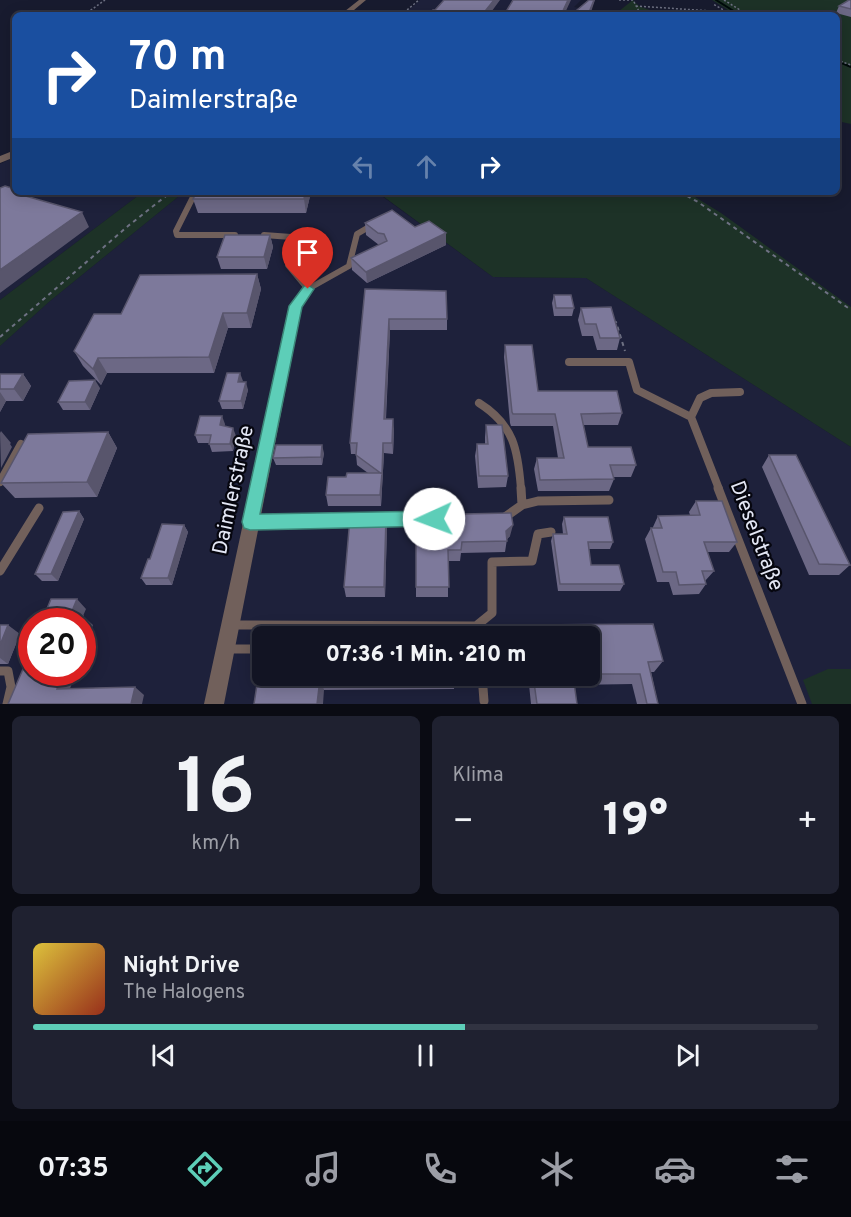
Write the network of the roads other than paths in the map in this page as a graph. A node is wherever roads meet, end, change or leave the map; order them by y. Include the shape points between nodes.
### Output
1 (363, 0) edge
2 (348, 12) edge
3 (192, 197) edge
4 (379, 222) edge
5 (238, 235) edge
6 (261, 235) edge
7 (360, 261) edge
8 (349, 266) junction
9 (308, 289) junction
10 (569, 362) dead end
11 (740, 392) dead end
12 (479, 403) dead end
13 (691, 417) junction
14 (21, 444) edge
15 (0, 482) edge
16 (609, 500) dead end
17 (522, 506) junction
18 (39, 508) dead end
19 (497, 518) edge
20 (437, 519) edge
21 (250, 522) junction
22 (551, 532) edge
23 (0, 571) edge
24 (230, 625) junction
25 (225, 649) junction
26 (252, 649) edge
27 (0, 671) edge
28 (483, 686) edge
29 (484, 701) dead end
30 (7, 704) edge
31 (214, 704) edge
32 (802, 704) edge

1 - 2 street
3 - 5 lane via 177,235
4 - 8 lane via 357,234
6 - 9 lane via 291,237 288,265
7 - 8 lane
8 - 9 lane
9 - 21 street, Daimlerstraße via 296,306
10 - 13 lane via 629,362 637,390
11 - 13 lane via 711,393 700,398
12 - 17 lane via 495,411 518,450
13 - 32 lane, Dieselstraße
14 - 15 lane
16 - 17 lane via 538,501
17 - 19 lane via 507,517
18 - 23 lane
20 - 21 lane
21 - 24 street, Daimlerstraße
22 - 24 lane via 538,534 532,561 492,562 492,613 476,626
24 - 25 street, Daimlerstraße
25 - 26 lane
25 - 31 street, Daimlerstraße
27 - 30 lane via 8,671 11,687
28 - 29 lane

